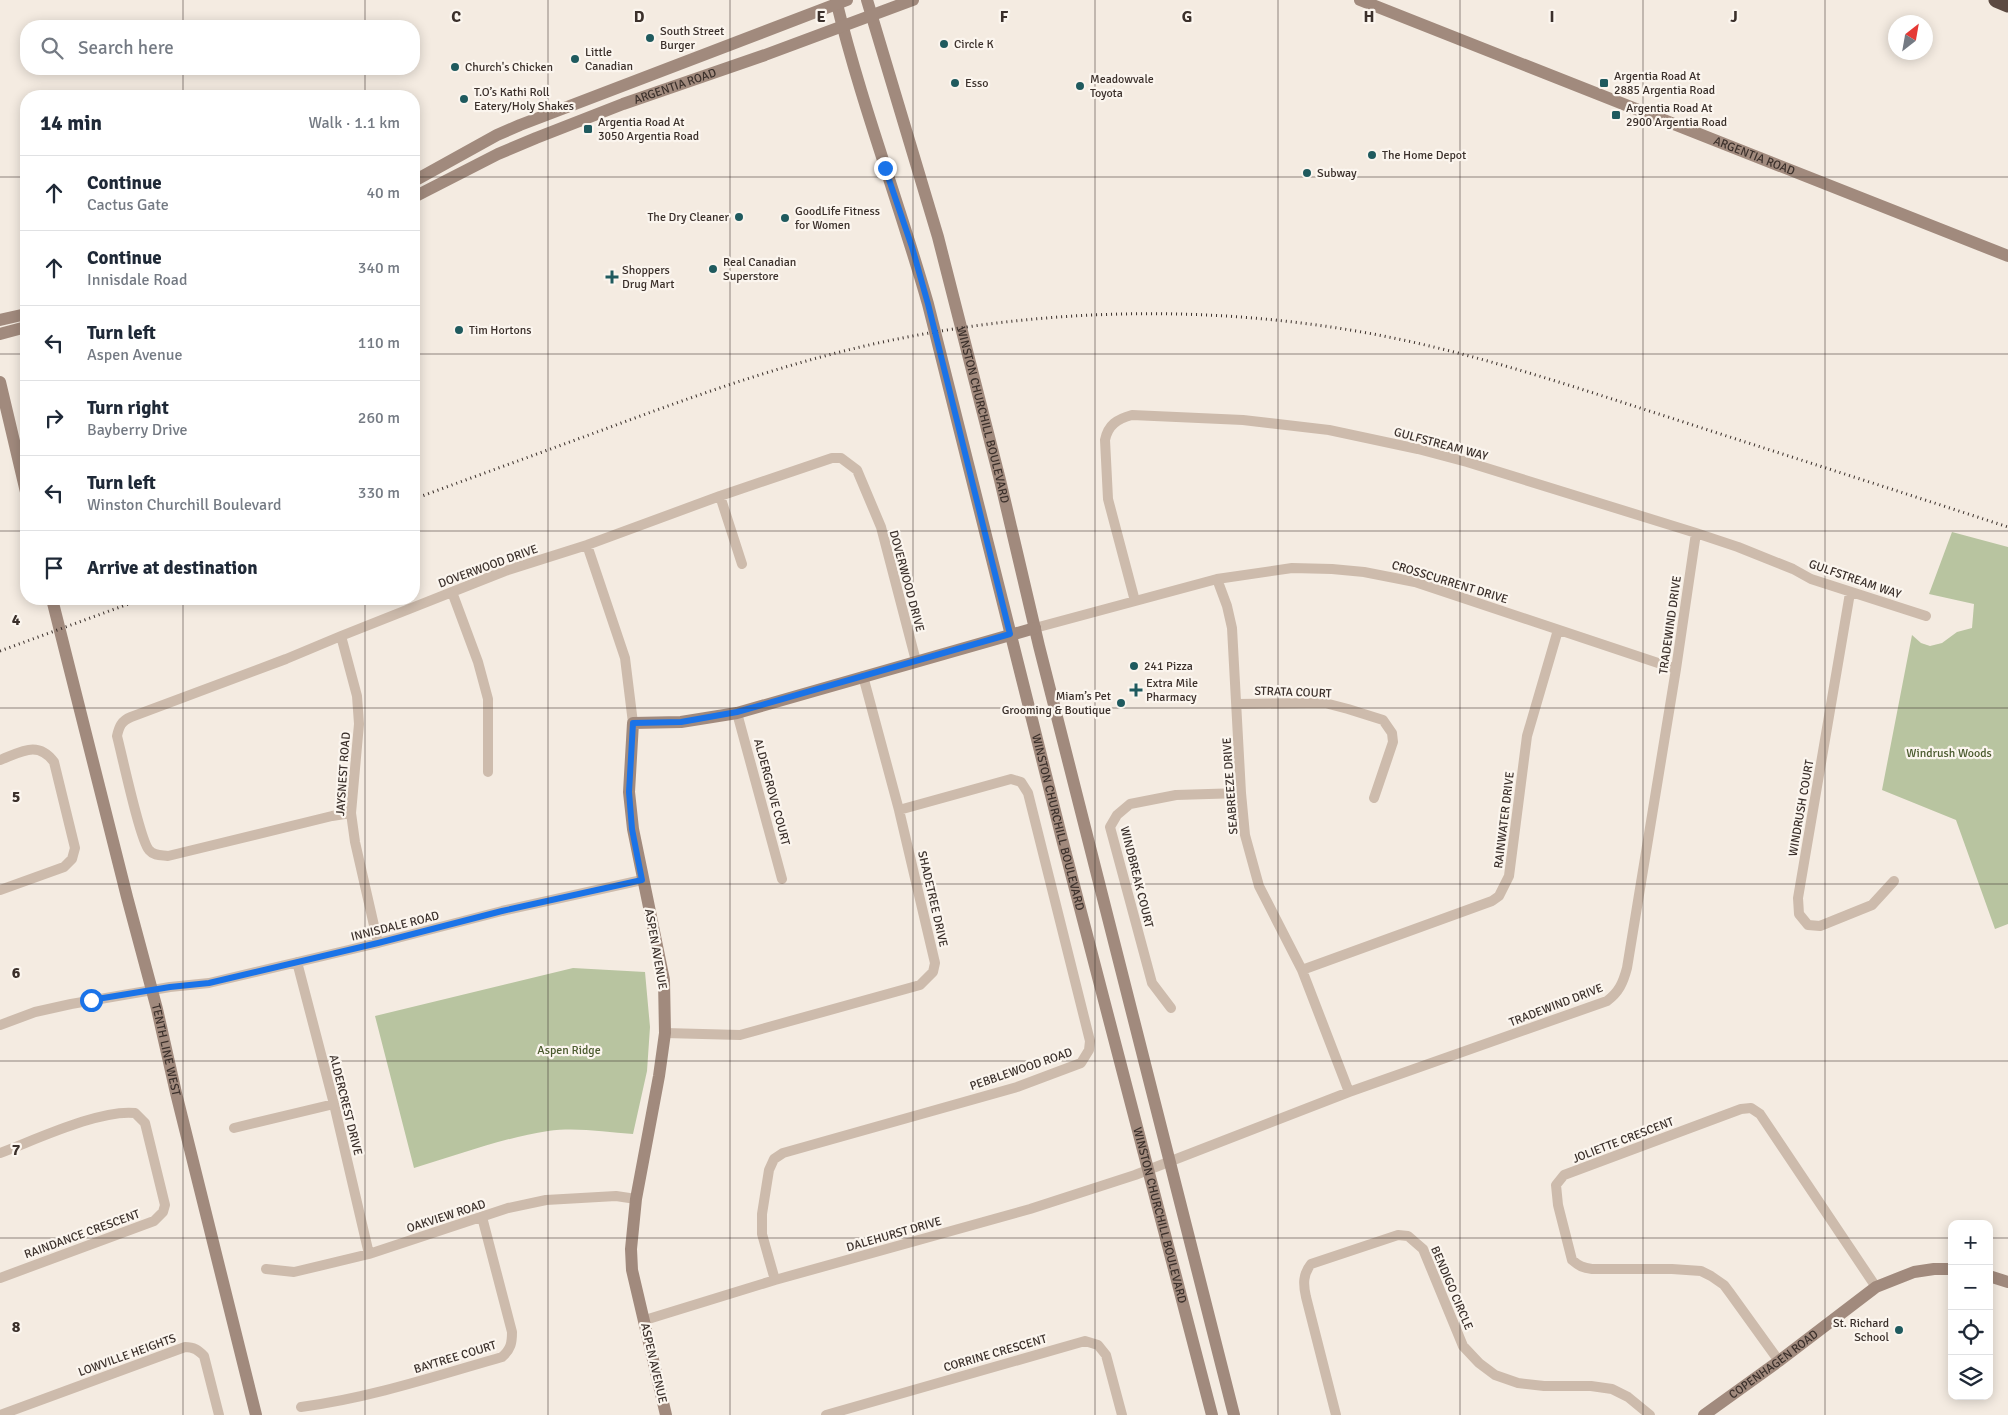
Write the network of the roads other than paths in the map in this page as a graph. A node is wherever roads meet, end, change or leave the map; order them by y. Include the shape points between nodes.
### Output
1 (867, 0) edge
2 (913, 0) edge
3 (1360, 0) edge
4 (1996, 0) edge
5 (840, 1) edge
6 (2008, 5) edge
7 (872, 15) junction
8 (842, 26) junction
9 (420, 178) edge
10 (420, 194) edge
11 (2008, 256) edge
12 (20, 315) edge
13 (0, 320) edge
14 (20, 329) edge
15 (0, 334) edge
16 (0, 382) edge
17 (20, 467) edge
18 (720, 496) junction
19 (1696, 533) junction
20 (588, 545) junction
21 (742, 564) dead end
22 (1217, 579) junction
23 (452, 592) junction
24 (1850, 593) junction
25 (1135, 600) junction
26 (54, 605) edge
27 (419, 605) edge
28 (420, 605) edge
29 (1926, 616) dead end
30 (1035, 628) junction
31 (1558, 630) junction
32 (1010, 634) junction
33 (341, 636) junction
34 (916, 661) junction
35 (1676, 668) junction
36 (863, 676) junction
37 (1237, 704) junction
38 (737, 712) junction
39 (633, 723) junction
40 (0, 760) edge
41 (488, 772) dead end
42 (1240, 793) junction
43 (1374, 798) dead end
44 (899, 810) junction
45 (351, 813) junction
46 (782, 878) dead end
47 (642, 880) junction
48 (1894, 882) dead end
49 (0, 890) edge
50 (378, 943) junction
51 (297, 962) junction
52 (1302, 970) junction
53 (152, 990) junction
54 (1171, 1008) dead end
55 (0, 1025) edge
56 (665, 1033) junction
57 (1349, 1092) junction
58 (334, 1104) junction
59 (234, 1128) dead end
60 (0, 1153) edge
61 (1170, 1162) junction
62 (1149, 1170) junction
63 (636, 1199) junction
64 (482, 1217) junction
65 (369, 1254) junction
66 (266, 1268) dead end
67 (1948, 1268) edge
68 (1993, 1277) edge
69 (0, 1278) edge
70 (775, 1280) junction
71 (2008, 1282) edge
72 (1876, 1287) junction
73 (645, 1320) junction
74 (1779, 1361) junction
75 (302, 1407) dead end
76 (0, 1415) edge
77 (219, 1415) edge
78 (256, 1415) edge
79 (666, 1415) edge
80 (826, 1415) edge
81 (1122, 1415) edge
82 (1212, 1415) edge
83 (1234, 1415) edge
84 (1336, 1415) edge
85 (1650, 1415) edge
86 (1704, 1415) edge

1 - 7 street, WINSTON CHURCHILL BOULEVARD
2 - 7 street, ARGENTIA ROAD
3 - 11 street, ARGENTIA ROAD
4 - 6 highway
5 - 8 street, WINSTON CHURCHILL BOULEVARD
5 - 9 street, ARGENTIA ROAD via 520,125
7 - 8 street, ARGENTIA ROAD
7 - 30 street, WINSTON CHURCHILL BOULEVARD via 938,238
8 - 10 street, ARGENTIA ROAD via 536,138
8 - 32 street, WINSTON CHURCHILL BOULEVARD via 928,304
12 - 13 street
14 - 15 street
16 - 17 street
18 - 20 street, DOVERWOOD DRIVE
18 - 21 street
18 - 34 street, DOVERWOOD DRIVE via 832,458 841,458 857,470 880,528
19 - 24 street, GULFSTREAM WAY
19 - 25 street, GULFSTREAM WAY via 1467,462 1329,430 1243,420 1132,415 1113,424 1105,440 1108,499
19 - 35 street, TRADEWIND DRIVE
20 - 23 street, DOVERWOOD DRIVE
20 - 39 street, ASPEN AVENUE via 625,658
22 - 25 street, CROSSCURRENT DRIVE
22 - 31 street, CROSSCURRENT DRIVE via 1292,568 1364,572 1415,582
22 - 37 street, SEABREEZE DRIVE via 1232,628
23 - 28 street, DOVERWOOD DRIVE
23 - 41 street via 488,699
24 - 29 street, GULFSTREAM WAY
24 - 48 street, WINDRUSH COURT via 1798,898 1799,914 1808,925 1820,926 1872,905
25 - 30 street, CROSSCURRENT DRIVE
26 - 53 street, TENTH LINE WEST
27 - 33 street, DOVERWOOD DRIVE
30 - 32 street
30 - 61 street, WINSTON CHURCHILL BOULEVARD
31 - 35 street, CROSSCURRENT DRIVE
31 - 52 street, RAINWATER DRIVE via 1527,736 1509,876 1499,896
32 - 34 street
32 - 62 street, WINSTON CHURCHILL BOULEVARD
33 - 45 street, JAYSNEST ROAD via 357,696 359,724
33 - 45 street, DOVERWOOD DRIVE via 125,720 117,736 142,831 149,850 157,855 168,856
34 - 36 street
35 - 57 street, TRADEWIND DRIVE via 1627,968 1616,993 1607,1001
36 - 38 street
36 - 44 street, SHADETREE DRIVE
37 - 42 street, SEABREEZE DRIVE
37 - 43 street, STRATA COURT via 1325,704 1383,720 1392,733 1393,742
38 - 39 street via 681,722
38 - 46 street, ALDERGROVE COURT
39 - 47 street, ASPEN AVENUE via 629,792
40 - 49 street via 32,749 48,754 54,762 75,848 72,859 64,867
42 - 52 street, SEABREEZE DRIVE via 1245,835 1259,886
42 - 54 street, WINDBREAK COURT via 1176,795 1130,804 1116,814 1110,827 1152,983
44 - 56 street, SHADETREE DRIVE via 935,964 926,980 920,985 740,1035
44 - 70 street, PEBBLEWOOD ROAD via 1011,780 1021,782 1028,793 1090,1041 1089,1050 1081,1063 1016,1087 783,1153 774,1159 769,1170 762,1234
45 - 50 street, JAYSNEST ROAD via 354,842
47 - 50 street, INNISDALE ROAD
47 - 56 street, ASPEN AVENUE via 664,980
50 - 51 street, INNISDALE ROAD
51 - 53 street, INNISDALE ROAD via 209,983
51 - 58 street, ALDERCREST DRIVE
52 - 57 street, SEABREEZE DRIVE
53 - 55 street, INNISDALE ROAD via 52,1008
53 - 78 street, TENTH LINE WEST
56 - 63 street, ASPEN AVENUE
57 - 61 street, TRADEWIND DRIVE
58 - 59 street
58 - 65 street, ALDERCREST DRIVE
60 - 69 street, RAINDANCE CRESCENT via 93,1118 136,1113 145,1123 165,1205 160,1217 154,1221
61 - 62 street, TRADEWIND DRIVE
61 - 83 street, WINSTON CHURCHILL BOULEVARD
62 - 70 street, DALEHURST DRIVE via 1030,1209
62 - 82 street, WINSTON CHURCHILL BOULEVARD
63 - 64 street, OAKVIEW ROAD via 616,1196 546,1200
63 - 73 street, ASPEN AVENUE via 632,1270
64 - 65 street, OAKVIEW ROAD
64 - 75 street, BAYTREE COURT via 512,1332 509,1351 502,1357 379,1392
65 - 66 street, OAKVIEW ROAD via 294,1272
67 - 72 street, COPENHAGEN ROAD via 1914,1272
68 - 71 street
70 - 73 street, DALEHURST DRIVE
72 - 74 street, COPENHAGEN ROAD
72 - 74 street, JOLIETTE CRESCENT via 1765,1121 1751,1108 1741,1108 1564,1176 1556,1185 1572,1260 1578,1265 1592,1269 1701,1271 1724,1285
73 - 79 street, ASPEN AVENUE
74 - 86 street, COPENHAGEN ROAD
76 - 77 street, LOWVILLE HEIGHTS via 185,1347 193,1347 204,1356
80 - 81 street, CORRINE CRESCENT via 1086,1341 1098,1345 1106,1355
84 - 85 street, BENDIGO CIRCLE via 1303,1286 1305,1271 1311,1264 1398,1236 1408,1236 1423,1249 1463,1346 1495,1375 1518,1383 1612,1389

